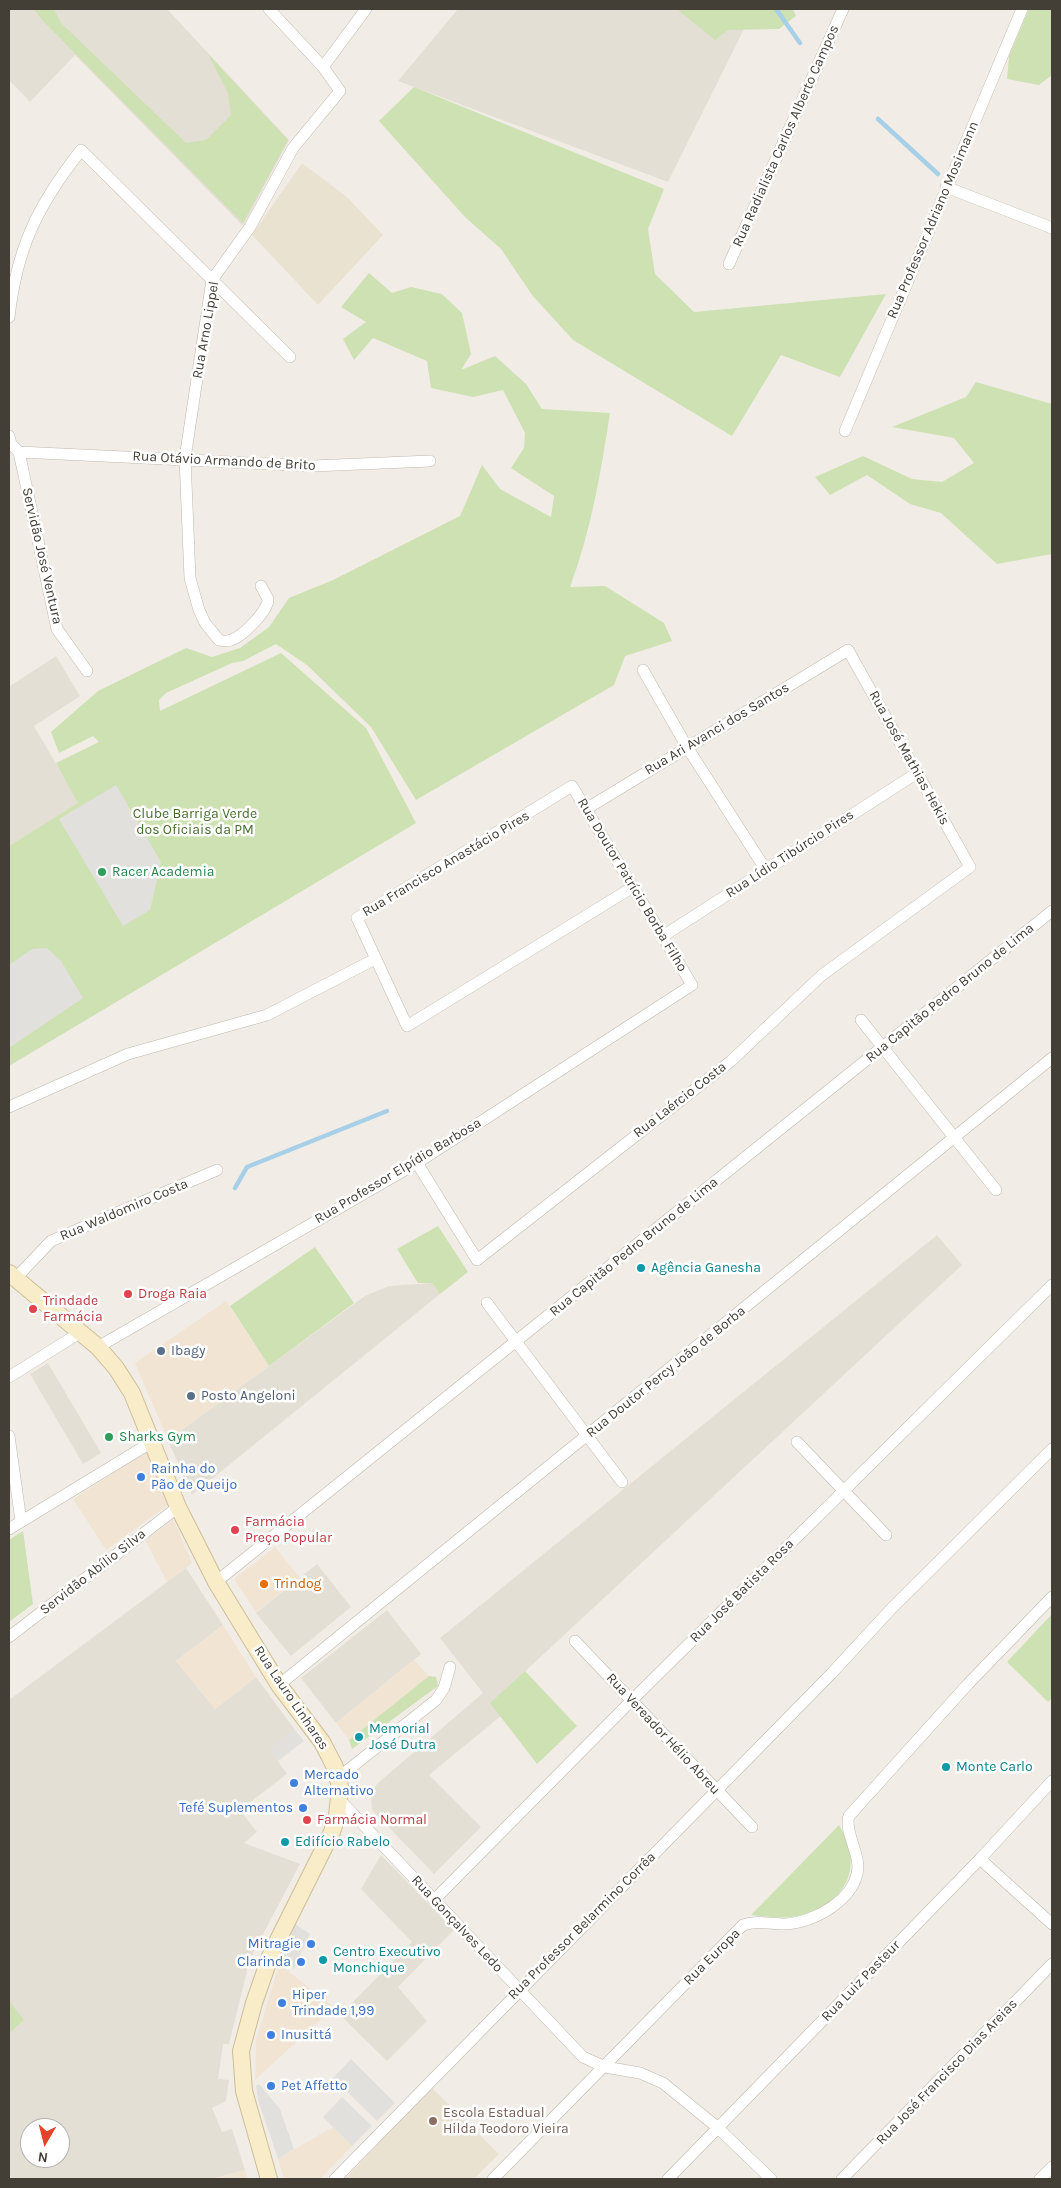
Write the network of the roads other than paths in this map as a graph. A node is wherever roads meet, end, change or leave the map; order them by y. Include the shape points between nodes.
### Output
1 (269, 9) edge
2 (366, 9) edge
3 (843, 9) edge
4 (1022, 9) edge
5 (323, 67) junction
6 (946, 187) junction
7 (1052, 228) edge
8 (729, 264) dead end
9 (212, 280) junction
10 (9, 317) edge
11 (290, 357) dead end
12 (845, 431) dead end
13 (9, 436) edge
14 (18, 452) junction
15 (184, 458) junction
16 (430, 461) dead end
17 (261, 586) dead end
18 (848, 650) joint
19 (643, 670) dead end
20 (87, 671) dead end
21 (688, 747) junction
22 (917, 773) junction
23 (572, 786) joint
24 (586, 809) junction
25 (970, 867) joint
26 (766, 870) junction
27 (633, 887) junction
28 (1052, 911) edge
29 (663, 936) junction
30 (375, 959) junction
31 (692, 985) joint
32 (862, 1020) dead end
33 (883, 1047) junction
34 (1052, 1058) edge
35 (9, 1107) edge
36 (954, 1137) junction
37 (417, 1162) junction
38 (217, 1170) dead end
39 (996, 1190) dead end
40 (12, 1276) edge
41 (1052, 1285) edge
42 (487, 1303) dead end
43 (81, 1332) junction
44 (516, 1342) junction
45 (98, 1347) junction
46 (9, 1377) edge
47 (9, 1436) edge
48 (588, 1436) junction
49 (152, 1442) junction
50 (797, 1442) dead end
51 (1052, 1449) edge
52 (622, 1482) dead end
53 (844, 1491) junction
54 (178, 1507) junction
55 (21, 1521) junction
56 (9, 1529) edge
57 (886, 1535) dead end
58 (216, 1582) junction
59 (1052, 1596) edge
60 (9, 1637) edge
61 (575, 1640) dead end
62 (450, 1667) dead end
63 (279, 1685) junction
64 (632, 1700) junction
65 (338, 1778) junction
66 (1052, 1781) edge
67 (717, 1790) junction
68 (339, 1799) junction
69 (752, 1827) dead end
70 (980, 1859) junction
71 (434, 1900) junction
72 (1052, 1924) edge
73 (1052, 1964) edge
74 (519, 1990) junction
75 (605, 2066) junction
76 (717, 2127) junction
77 (1052, 2167) edge
78 (269, 2179) edge
79 (335, 2179) edge
80 (492, 2179) edge
81 (668, 2179) edge
82 (770, 2179) edge
83 (842, 2179) edge
84 (1040, 2179) edge

1 - 5 street
2 - 5 street
3 - 8 street, Rua Radialista Carlos Alberto Campos
4 - 6 street, Rua Professor Adriano Mosimann
5 - 9 street, Rua Arno Lippel via 340,91 293,148 250,227
6 - 7 street
6 - 12 street, Rua Professor Adriano Mosimann
9 - 10 street via 81,150 44,200 30,228 17,270
9 - 11 street
9 - 15 street, Rua Arno Lippel
13 - 14 street, Servidão José Ventura
14 - 15 street, Rua Otávio Armando de Brito
14 - 20 street, Servidão José Ventura via 57,629
15 - 16 street, Rua Otávio Armando de Brito via 313,466
15 - 17 street, Rua Arno Lippel via 190,578 205,623 219,640 232,640 239,636 266,609 268,599
18 - 21 street, Rua Ari Avanci dos Santos
18 - 22 street, Rua José Mathias Hekis
19 - 21 street
21 - 24 street, Rua Ari Avanci dos Santos
21 - 26 street
22 - 25 street, Rua José Mathias Hekis
22 - 26 street, Rua Lídio Tibúrcio Pires
23 - 24 street, Rua Doutor Patrício Borba Filho
23 - 30 street, Rua Francisco Anastácio Pires via 357,918
24 - 27 street, Rua Doutor Patrício Borba Filho
25 - 37 street, Rua Laércio Costa via 822,975 738,1055 477,1260
26 - 29 street, Rua Lídio Tibúrcio Pires
27 - 29 street, Rua Doutor Patrício Borba Filho
27 - 30 street via 407,1026
28 - 33 street, Rua Capitão Pedro Bruno de Lima
29 - 31 street, Rua Doutor Patrício Borba Filho
30 - 35 street via 267,1015 128,1054
31 - 37 street, Rua Professor Elpídio Barbosa
32 - 33 street
33 - 36 street
33 - 44 street, Rua Capitão Pedro Bruno de Lima
34 - 36 street, Rua Doutor Percy João de Borba
36 - 39 street
36 - 48 street, Rua Doutor Percy João de Borba
37 - 45 street, Rua Professor Elpídio Barbosa
38 - 40 street, Rua Waldomiro Costa via 51,1241
40 - 43 main road, Rua Lauro Linhares
41 - 53 street, Rua José Batista Rosa
42 - 44 street
43 - 45 main road, Rua Lauro Linhares
43 - 46 street
44 - 48 street
44 - 58 street, Rua Capitão Pedro Bruno de Lima
45 - 49 main road, Rua Lauro Linhares via 132,1393
47 - 55 street
48 - 52 street
48 - 63 street, Rua Doutor Percy João de Borba
49 - 54 main road, Rua Lauro Linhares
49 - 55 street
50 - 53 street
51 - 67 street, Rua Professor Belarmino Corrêa via 892,1608
53 - 57 street
53 - 64 street, Rua José Batista Rosa
54 - 58 main road, Rua Lauro Linhares
54 - 60 street, Servidão Abílio Silva
55 - 56 street
58 - 63 main road, Rua Lauro Linhares
59 - 75 street, Rua Europa via 849,1816 848,1828 858,1868 845,1895 815,1917 802,1922 754,1921 743,1925
61 - 64 street, Rua Vereador Hélio Abreu
62 - 65 street via 444,1688 436,1700
63 - 65 main road, Rua Lauro Linhares via 322,1742
64 - 67 street, Rua Vereador Hélio Abreu
64 - 71 street, Rua José Batista Rosa
65 - 68 main road, Rua Lauro Linhares
66 - 70 street, Rua Luiz Pasteur
67 - 69 street, Rua Vereador Hélio Abreu
67 - 74 street, Rua Professor Belarmino Corrêa
68 - 71 street, Rua Gonçalves Ledo
68 - 78 main road, Rua Lauro Linhares via 337,1816 323,1853 287,1919 263,1974 242,2051 244,2091
70 - 72 street
70 - 76 street, Rua Luiz Pasteur
71 - 74 street, Rua Gonçalves Ledo
73 - 83 street, Rua José Francisco Dias Areias
74 - 75 street, Rua Gonçalves Ledo via 583,2058
74 - 79 street, Rua Professor Belarmino Corrêa
75 - 76 street, Rua Gonçalves Ledo via 640,2073 663,2083
75 - 80 street, Rua Europa
76 - 81 street, Rua Luiz Pasteur
76 - 82 street, Rua Gonçalves Ledo
77 - 84 street

